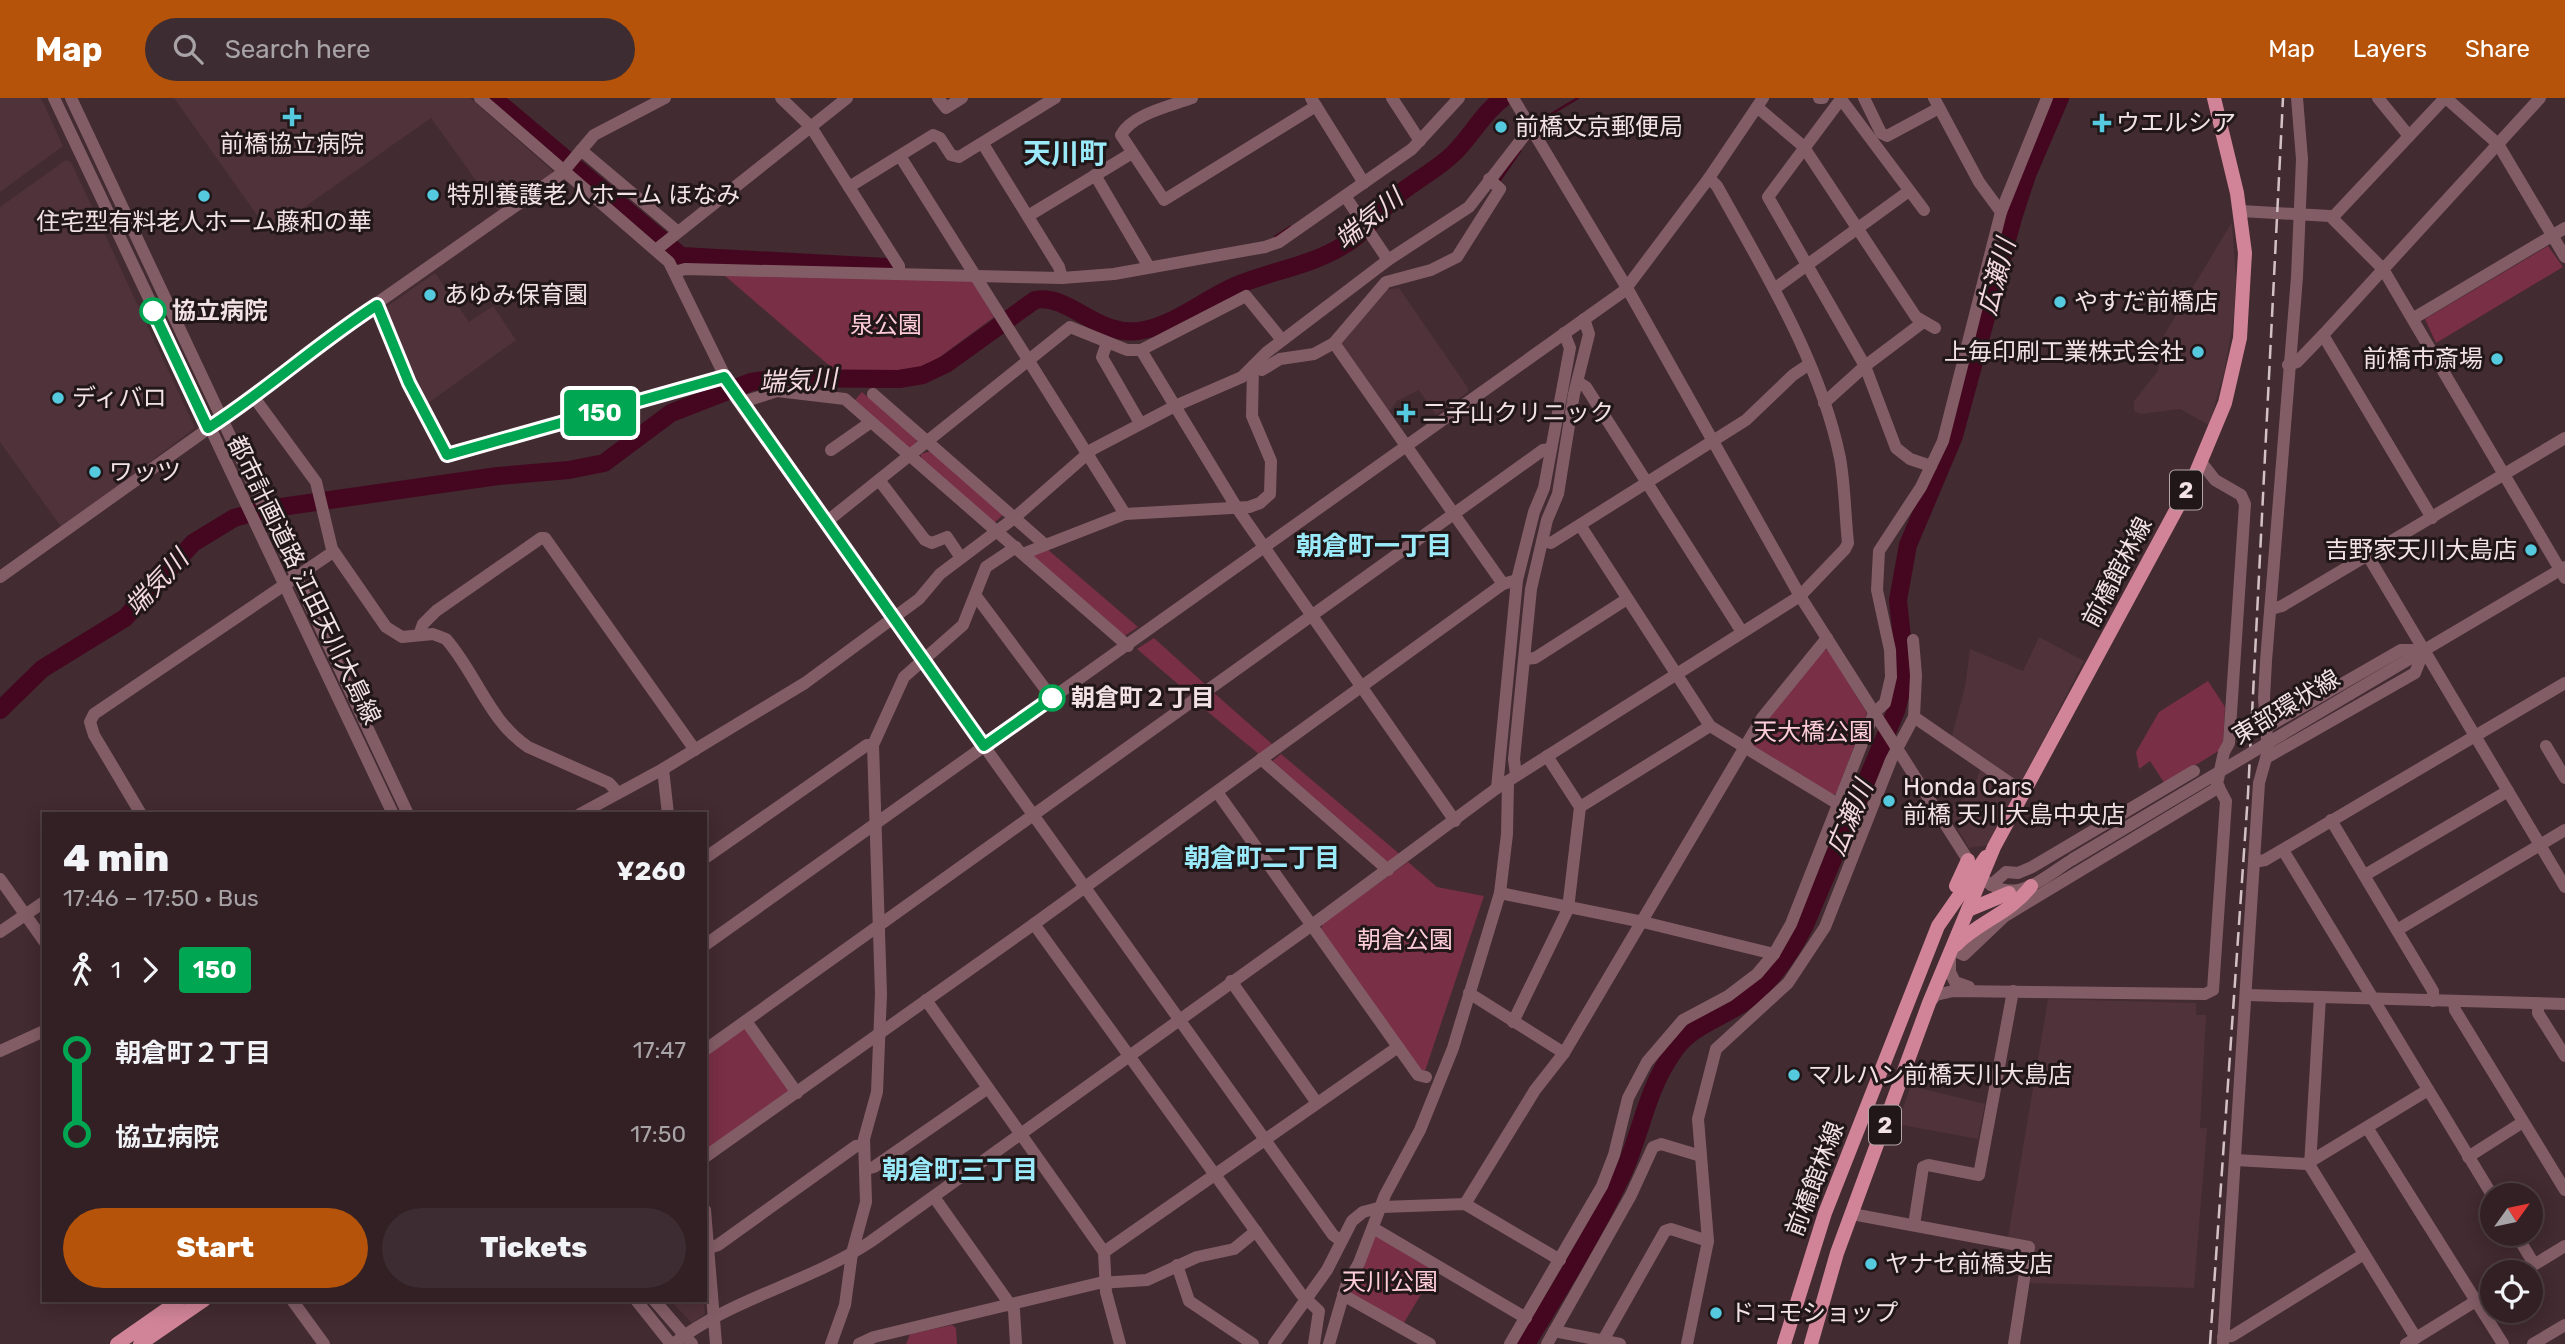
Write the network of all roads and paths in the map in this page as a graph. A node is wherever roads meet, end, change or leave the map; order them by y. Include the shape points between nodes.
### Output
1 (54, 98) edge
2 (71, 98) edge
3 (480, 98) edge
4 (665, 98) edge
5 (781, 98) edge
6 (847, 98) edge
7 (938, 98) edge
8 (962, 98) edge
9 (1192, 98) edge
10 (1392, 98) edge
11 (1459, 98) edge
12 (1513, 98) edge
13 (1864, 98) edge
14 (2047, 98) edge
15 (2214, 98) edge
16 (2297, 98) edge
17 (2378, 98) edge
18 (2446, 98) edge
19 (2540, 98) edge
20 (1050, 99) edge
21 (1313, 102) edge
22 (1760, 103) edge
23 (1937, 103) edge
24 (1157, 104) edge
25 (811, 127) junction
26 (1531, 127) junction
27 (2409, 136) junction
28 (1420, 141) junction
29 (983, 144) junction
30 (2498, 144) junction
31 (1804, 146) junction
32 (581, 150) junction
33 (1132, 153) junction
34 (900, 156) junction
35 (567, 166) junction
36 (1095, 176) junction
37 (1709, 178) junction
38 (1489, 179) junction
39 (1364, 183) junction
40 (849, 187) junction
41 (1909, 191) junction
42 (1345, 196) junction
43 (1924, 210) dead end
44 (2241, 211) junction
45 (2001, 212) junction
46 (2299, 214) junction
47 (1028, 216) junction
48 (2333, 217) junction
49 (1858, 228) junction
50 (2565, 228) edge
51 (2552, 236) junction
52 (666, 241) junction
53 (2565, 257) edge
54 (1388, 260) junction
55 (1808, 264) junction
56 (1149, 267) junction
57 (2384, 269) junction
58 (675, 272) junction
59 (899, 273) junction
60 (975, 276) junction
61 (1062, 278) junction
62 (1626, 288) junction
63 (1774, 289) junction
64 (377, 305) junction
65 (2414, 318) junction
66 (1584, 319) junction
67 (1922, 323) junction
68 (1935, 328) dead end
69 (1564, 333) junction
70 (2322, 335) junction
71 (1282, 340) junction
72 (1107, 343) junction
73 (1334, 343) junction
74 (1141, 350) junction
75 (1026, 360) junction
76 (1267, 360) junction
77 (1808, 365) junction
78 (2288, 365) junction
79 (1253, 366) junction
80 (1865, 366) junction
81 (1578, 382) junction
82 (731, 390) junction
83 (873, 394) dead end
84 (253, 396) junction
85 (1824, 403) junction
86 (1175, 406) junction
87 (222, 419) junction
88 (871, 422) junction
89 (1140, 423) junction
90 (208, 428) junction
91 (2565, 439) edge
92 (928, 440) junction
93 (1713, 441) junction
94 (1406, 446) junction
95 (1550, 449) junction
96 (831, 450) dead end
97 (910, 455) junction
98 (1087, 455) junction
99 (2201, 462) junction
100 (1931, 466) junction
101 (2504, 475) junction
102 (880, 480) junction
103 (1647, 482) junction
104 (1237, 508) junction
105 (1125, 514) junction
106 (1453, 514) junction
107 (2432, 518) junction
108 (1013, 519) junction
109 (825, 523) junction
110 (1580, 525) junction
111 (999, 531) junction
112 (1542, 541) junction
113 (1043, 544) junction
114 (1265, 547) junction
115 (1021, 550) junction
116 (334, 552) junction
117 (2368, 556) junction
118 (961, 558) junction
119 (2563, 572) edge
120 (297, 575) junction
121 (0, 577) edge
122 (1517, 580) junction
123 (284, 584) junction
124 (1503, 584) junction
125 (976, 596) junction
126 (1800, 596) junction
127 (1628, 599) junction
128 (2271, 609) junction
129 (1313, 615) junction
130 (894, 619) junction
131 (1742, 632) junction
132 (419, 635) junction
133 (1827, 638) junction
134 (1913, 640) dead end
135 (1128, 646) junction
136 (2424, 650) junction
137 (1525, 659) junction
138 (924, 660) junction
139 (1676, 674) junction
140 (2565, 683) edge
141 (1362, 687) junction
142 (1052, 698) junction
143 (1914, 717) junction
144 (1877, 718) junction
145 (1710, 726) junction
146 (2267, 727) junction
147 (2475, 736) junction
148 (873, 744) junction
149 (984, 746) junction
150 (2546, 746) dead end
151 (1896, 747) junction
152 (1744, 748) junction
153 (695, 750) junction
154 (1547, 756) junction
155 (2266, 758) junction
156 (1261, 759) junction
157 (663, 769) junction
158 (2194, 771) dead end
159 (2565, 778) edge
160 (1507, 781) junction
161 (2219, 787) junction
162 (2508, 791) junction
163 (1217, 792) junction
164 (2023, 792) junction
165 (618, 793) junction
166 (1838, 804) junction
167 (1580, 807) junction
168 (140, 812) edge
169 (392, 812) edge
170 (407, 812) edge
171 (584, 812) edge
172 (668, 812) edge
173 (1033, 815) junction
174 (2331, 820) junction
175 (1455, 821) junction
176 (877, 824) junction
177 (2565, 830) edge
178 (2540, 845) junction
179 (2283, 849) junction
180 (707, 858) edge
181 (2254, 862) junction
182 (1388, 870) junction
183 (1979, 874) junction
184 (2365, 875) junction
185 (0, 879) edge
186 (1084, 886) junction
187 (2031, 886) junction
188 (2565, 887) edge
189 (1500, 893) junction
190 (2009, 893) junction
191 (42, 903) edge
192 (1568, 909) junction
193 (1969, 909) junction
194 (24, 915) junction
195 (1643, 922) junction
196 (1034, 924) junction
197 (1312, 925) junction
198 (878, 926) junction
199 (2396, 930) junction
200 (0, 932) edge
201 (42, 938) edge
202 (707, 944) edge
203 (1952, 951) junction
204 (1774, 954) junction
205 (1231, 981) junction
206 (1981, 990) junction
207 (2013, 991) junction
208 (1469, 993) junction
209 (1913, 994) junction
210 (2248, 995) junction
211 (2320, 997) junction
212 (2372, 999) junction
213 (926, 1000) junction
214 (2433, 1001) junction
215 (2454, 1002) junction
216 (1929, 1003) junction
217 (2538, 1004) junction
218 (2565, 1004) edge
219 (1178, 1020) junction
220 (746, 1021) junction
221 (1513, 1022) junction
222 (42, 1032) edge
223 (880, 1034) junction
224 (2559, 1034) edge
225 (1398, 1047) junction
226 (707, 1049) edge
227 (0, 1051) edge
228 (1564, 1053) junction
229 (1128, 1056) junction
230 (2565, 1056) edge
231 (1426, 1077) dead end
232 (988, 1088) junction
233 (2428, 1090) junction
234 (797, 1093) junction
235 (1317, 1102) junction
236 (2523, 1122) junction
237 (2368, 1129) junction
238 (1020, 1133) junction
239 (1265, 1140) junction
240 (864, 1145) junction
241 (707, 1156) edge
242 (1701, 1156) junction
243 (2468, 1157) junction
244 (2236, 1160) junction
245 (2310, 1162) junction
246 (866, 1169) junction
247 (1216, 1174) junction
248 (2484, 1183) edge
249 (2565, 1190) edge
250 (934, 1197) junction
251 (1465, 1204) junction
252 (1382, 1207) junction
253 (1852, 1214) junction
254 (1914, 1225) junction
255 (1373, 1228) junction
256 (707, 1229) edge
257 (1256, 1231) junction
258 (1341, 1241) junction
259 (1708, 1241) junction
260 (2565, 1245) edge
261 (709, 1248) junction
262 (1104, 1252) junction
263 (852, 1253) junction
264 (2364, 1254) junction
265 (1560, 1260) junction
266 (2541, 1260) edge
267 (1177, 1265) junction
268 (1105, 1283) junction
269 (1343, 1295) junction
270 (2480, 1299) edge
271 (1306, 1300) junction
272 (177, 1302) edge
273 (201, 1302) edge
274 (293, 1302) edge
275 (638, 1302) edge
276 (656, 1302) edge
277 (2475, 1302) junction
278 (1011, 1305) junction
279 (713, 1316) junction
280 (1526, 1318) junction
281 (2565, 1325) edge
282 (1554, 1331) junction
283 (901, 1338) edge
284 (688, 1340) edge
285 (2223, 1340) edge
286 (2411, 1341) edge
287 (1602, 1343) edge
288 (117, 1344) edge
289 (140, 1344) edge
290 (324, 1344) edge
291 (672, 1344) edge
292 (716, 1344) edge
293 (831, 1344) edge
294 (859, 1344) edge
295 (1016, 1344) edge
296 (1120, 1344) edge
297 (1253, 1344) edge
298 (1274, 1344) edge
299 (1314, 1344) edge
300 (1329, 1344) edge
301 (1430, 1344) edge
302 (1510, 1344) edge
303 (1546, 1344) edge
304 (1619, 1344) edge
305 (1687, 1344) edge
306 (1784, 1344) edge
307 (1811, 1344) edge
308 (2014, 1344) edge
309 (2503, 1344) edge
310 (2533, 1344) edge

1 - 90 street, 都市計画道路 江田天川大島線
2 - 87 street, 都市計画道路 江田天川大島線
3 - 35 street
4 - 32 street via 594,135
5 - 25 street
6 - 25 street
7 - 8 street via 946,108
9 - 24 street
10 - 28 street
11 - 28 street
12 - 26 street
13 - 23 street via 1881,133 1887,136
14 - 45 street
15 - 44 main road, 前橋館林線 / 2
16 - 46 street via 2302,159
17 - 27 street
18 - 27 street
18 - 30 street
19 - 30 street
20 - 29 street
21 - 33 street via 1164,200
21 - 39 street
22 - 31 street
22 - 37 street
23 - 45 street via 1979,182
24 - 33 street via 1122,131
25 - 40 street
25 - 52 street
26 - 38 street
26 - 62 street
27 - 48 street
28 - 39 street
29 - 34 street via 955,158 933,135
29 - 47 street
30 - 51 street
30 - 57 street
31 - 41 street via 1841,99
31 - 49 street
31 - 55 street via 1768,197
32 - 35 street
32 - 52 street
33 - 36 street
34 - 40 street
34 - 60 street
35 - 52 street
35 - 64 street
36 - 47 street
36 - 56 street
37 - 62 street
37 - 63 street
38 - 54 street via 1469,207
38 - 73 street via 1500,189 1460,255 1431,270 1382,285
39 - 42 street
40 - 59 street via 899,266
41 - 43 street
41 - 49 street
42 - 54 street
42 - 56 street via 1271,245
44 - 46 street
44 - 99 main road, 前橋館林線 / 2 via 2246,275 2240,338 2225,404
45 - 100 street via 1943,441
46 - 48 street
46 - 78 street
47 - 61 street
48 - 57 street
49 - 55 street
49 - 67 street
50 - 51 street
51 - 53 street
51 - 65 street
52 - 58 street
54 - 71 street
55 - 63 street
55 - 80 street
56 - 61 street
57 - 65 street
57 - 70 street
58 - 59 street
58 - 82 street
59 - 60 street
60 - 61 street
60 - 75 street
62 - 66 street
62 - 93 street
63 - 77 street
64 - 82 street via 409,383 447,455
64 - 84 street
65 - 101 street
66 - 69 street
66 - 81 street via 1589,334
67 - 68 street
67 - 80 street
69 - 94 street
69 - 95 street via 1570,348
70 - 78 street via 2297,362
70 - 107 street
71 - 74 street via 1246,296
71 - 76 street
72 - 74 street
72 - 75 street via 1070,327
72 - 89 street via 1102,357
73 - 76 street via 1319,352
73 - 94 street
74 - 86 street
75 - 92 street
75 - 98 street
76 - 79 street
77 - 85 street
77 - 93 street via 1753,415
78 - 128 street
79 - 86 street via 1240,379
79 - 104 street via 1252,416 1271,461 1271,491 1260,503
80 - 85 street
80 - 100 street via 1896,448
81 - 103 street via 1586,387
81 - 112 street via 1558,494
82 - 88 street via 840,397
82 - 109 street
83 - 92 street
84 - 87 street
84 - 116 street via 310,471
85 - 126 street via 1840,457 1848,543
86 - 89 street
86 - 104 street
87 - 90 street
87 - 120 street, 都市計画道路 江田天川大島線
88 - 96 street
88 - 97 street
89 - 98 street
90 - 121 street
90 - 123 street, 都市計画道路 江田天川大島線
91 - 101 street
92 - 97 street
92 - 108 street
93 - 103 street
93 - 126 street
94 - 106 street
94 - 114 street
95 - 106 street
95 - 122 street via 1544,488
97 - 102 street
97 - 111 street
98 - 105 street
98 - 108 street
99 - 161 street via 2215,481 2241,495 2245,504 2229,743
99 - 164 main road, 前橋館林線 / 2
100 - 144 street via 1877,556 1877,597 1890,650 1891,677
101 - 107 street
101 - 119 street
102 - 109 street
102 - 118 street via 925,540 932,543 947,537
103 - 110 street
103 - 131 street
104 - 105 street
104 - 114 street
105 - 113 street
106 - 124 street
106 - 129 street
107 - 117 street
108 - 111 street
108 - 113 street
109 - 130 street
110 - 112 street via 1551,543
110 - 127 street
111 - 115 street
111 - 118 street
112 - 137 street via 1531,589
113 - 115 street
114 - 129 street
114 - 135 street
115 - 125 street via 989,564
115 - 135 street
116 - 120 street
116 - 132 street via 389,631 402,637
117 - 128 street
117 - 136 street
118 - 130 street
119 - 136 street, 東部環状線
120 - 123 street
120 - 170 street, 都市計画道路 江田天川大島線
122 - 124 street
122 - 160 street
123 - 168 street via 90,719 94,735
123 - 169 street, 都市計画道路 江田天川大島線
124 - 141 street
125 - 138 street via 963,625
125 - 142 street
126 - 131 street
126 - 133 street
127 - 137 street via 1535,658
127 - 139 street
128 - 146 street via 2264,698
129 - 141 street
129 - 173 street
130 - 138 street
130 - 153 street via 801,686
131 - 139 street
132 - 153 street via 436,611 545,538
132 - 165 street via 446,639 501,723 524,745 609,783
133 - 144 street
133 - 152 street via 1762,718
134 - 143 street
135 - 142 street
136 - 146 street via 2401,650
136 - 147 street
136 - 155 street via 2415,673
136 - 187 street, 東部環状線, bridge
137 - 160 street via 1514,759
138 - 148 street via 904,677
138 - 149 street
139 - 145 street
139 - 154 street
140 - 147 street
141 - 156 street
141 - 175 street
142 - 149 street
143 - 151 street
143 - 164 street
144 - 151 street
144 - 166 street
145 - 152 street
145 - 167 street
146 - 155 street
147 - 162 street
147 - 174 street
148 - 176 street
148 - 180 street
149 - 173 street
149 - 176 street
150 - 159 street
151 - 183 street
151 - 242 street via 1819,937 1788,983 1716,1049 1699,1114
152 - 166 street
152 - 195 street
153 - 157 street
154 - 160 street
154 - 167 street
155 - 181 street via 2259,783
156 - 163 street
156 - 182 street
157 - 165 street
157 - 172 street
158 - 183 street via 2032,867 2018,873
160 - 175 street
160 - 189 street
161 - 203 street via 2005,916 1964,955
161 - 207 street via 2226,800 2212,992
162 - 178 street
162 - 184 street
163 - 186 street
163 - 197 street
164 - 183 main road, 前橋館林線 / 2
165 - 171 street
166 - 204 street via 1791,924
167 - 192 street
173 - 186 street
173 - 198 street
174 - 179 street
174 - 184 street
175 - 182 street
176 - 198 street
176 - 202 street
177 - 178 street
178 - 188 street
178 - 199 street
179 - 181 street
179 - 212 street
181 - 210 street
182 - 197 street
183 - 190 street
183 - 193 main road, 前橋館林線 / 2
183 - 209 main road, 前橋館林線 / 2 via 1938,926
184 - 199 street
185 - 194 street
186 - 196 street
186 - 219 street
187 - 190 street, 東部環状線
187 - 203 main road via 2018,903 1966,935
189 - 192 street
189 - 208 street
190 - 193 main road
191 - 194 street
192 - 195 street
192 - 221 street
193 - 203 main road, 前橋館林線 / 2
193 - 209 main road via 1945,928
194 - 200 street
194 - 201 street
195 - 204 street
195 - 228 street
196 - 213 street
196 - 229 street
197 - 205 street
197 - 225 street
198 - 220 street
198 - 223 street
199 - 214 street via 2433,991
203 - 206 street via 1950,972 1955,982
203 - 216 main road, 前橋館林線 / 2
204 - 265 street via 1747,983 1676,1026 1647,1062 1628,1098 1606,1177
205 - 219 street
205 - 235 street
206 - 207 street
206 - 216 street via 1941,993
207 - 254 street via 1979,1175 1923,1167
208 - 221 street
208 - 252 street via 1446,1065
209 - 306 main road, 前橋館林線 / 2 via 1825,1213
210 - 211 street
210 - 244 street
211 - 212 street
211 - 245 street
212 - 214 street
212 - 233 street
213 - 223 street
213 - 232 street
214 - 215 street
215 - 217 street
215 - 236 street
216 - 253 main road, 前橋館林線 / 2
217 - 218 street
217 - 224 street via 2538,1013
219 - 229 street
219 - 239 street
220 - 226 street
220 - 234 street
221 - 228 street
222 - 227 street
223 - 234 street
223 - 240 street via 877,1092
224 - 230 street
225 - 231 street via 1418,1075
225 - 235 street
228 - 251 street via 1535,1090
229 - 238 street
229 - 247 street
232 - 238 street
232 - 246 street
233 - 237 street
233 - 243 street
234 - 241 street
235 - 239 street
236 - 243 street
236 - 249 street
237 - 245 street
237 - 277 street
238 - 250 street
238 - 262 street
239 - 247 street
239 - 258 street
240 - 246 street
240 - 261 street via 856,1146
242 - 259 street
242 - 282 street via 1661,1144 1653,1147 1632,1195
243 - 248 street
244 - 245 street
244 - 285 street
245 - 264 street
246 - 263 street via 867,1197
247 - 257 street
247 - 262 street
250 - 263 street
250 - 278 street
251 - 252 street
251 - 265 street
252 - 255 street
252 - 258 street via 1357,1216
253 - 254 street
253 - 307 main road, 前橋館林線 / 2
254 - 308 street via 2029,1247
255 - 269 street
255 - 280 street
256 - 261 street
257 - 267 street via 1234,1249
257 - 271 street
258 - 271 street
259 - 287 street via 1665,1231
259 - 305 street
260 - 266 street
261 - 279 street
262 - 268 street
263 - 279 street
263 - 293 street via 845,1305
264 - 285 street
264 - 286 street
265 - 280 street
267 - 268 street via 1147,1280
267 - 297 street via 1189,1301
268 - 278 street
268 - 296 street
269 - 300 street
269 - 301 street
270 - 277 street
271 - 298 street
271 - 299 street via 1320,1314
272 - 288 main road
273 - 289 main road
274 - 290 street
275 - 291 street
276 - 284 street
277 - 286 street
277 - 309 street
278 - 283 street
278 - 295 street
279 - 284 street
279 - 292 street
280 - 302 street
281 - 310 street
282 - 287 street
282 - 303 street
283 - 294 street via 874,1337
284 - 291 street
287 - 304 street

